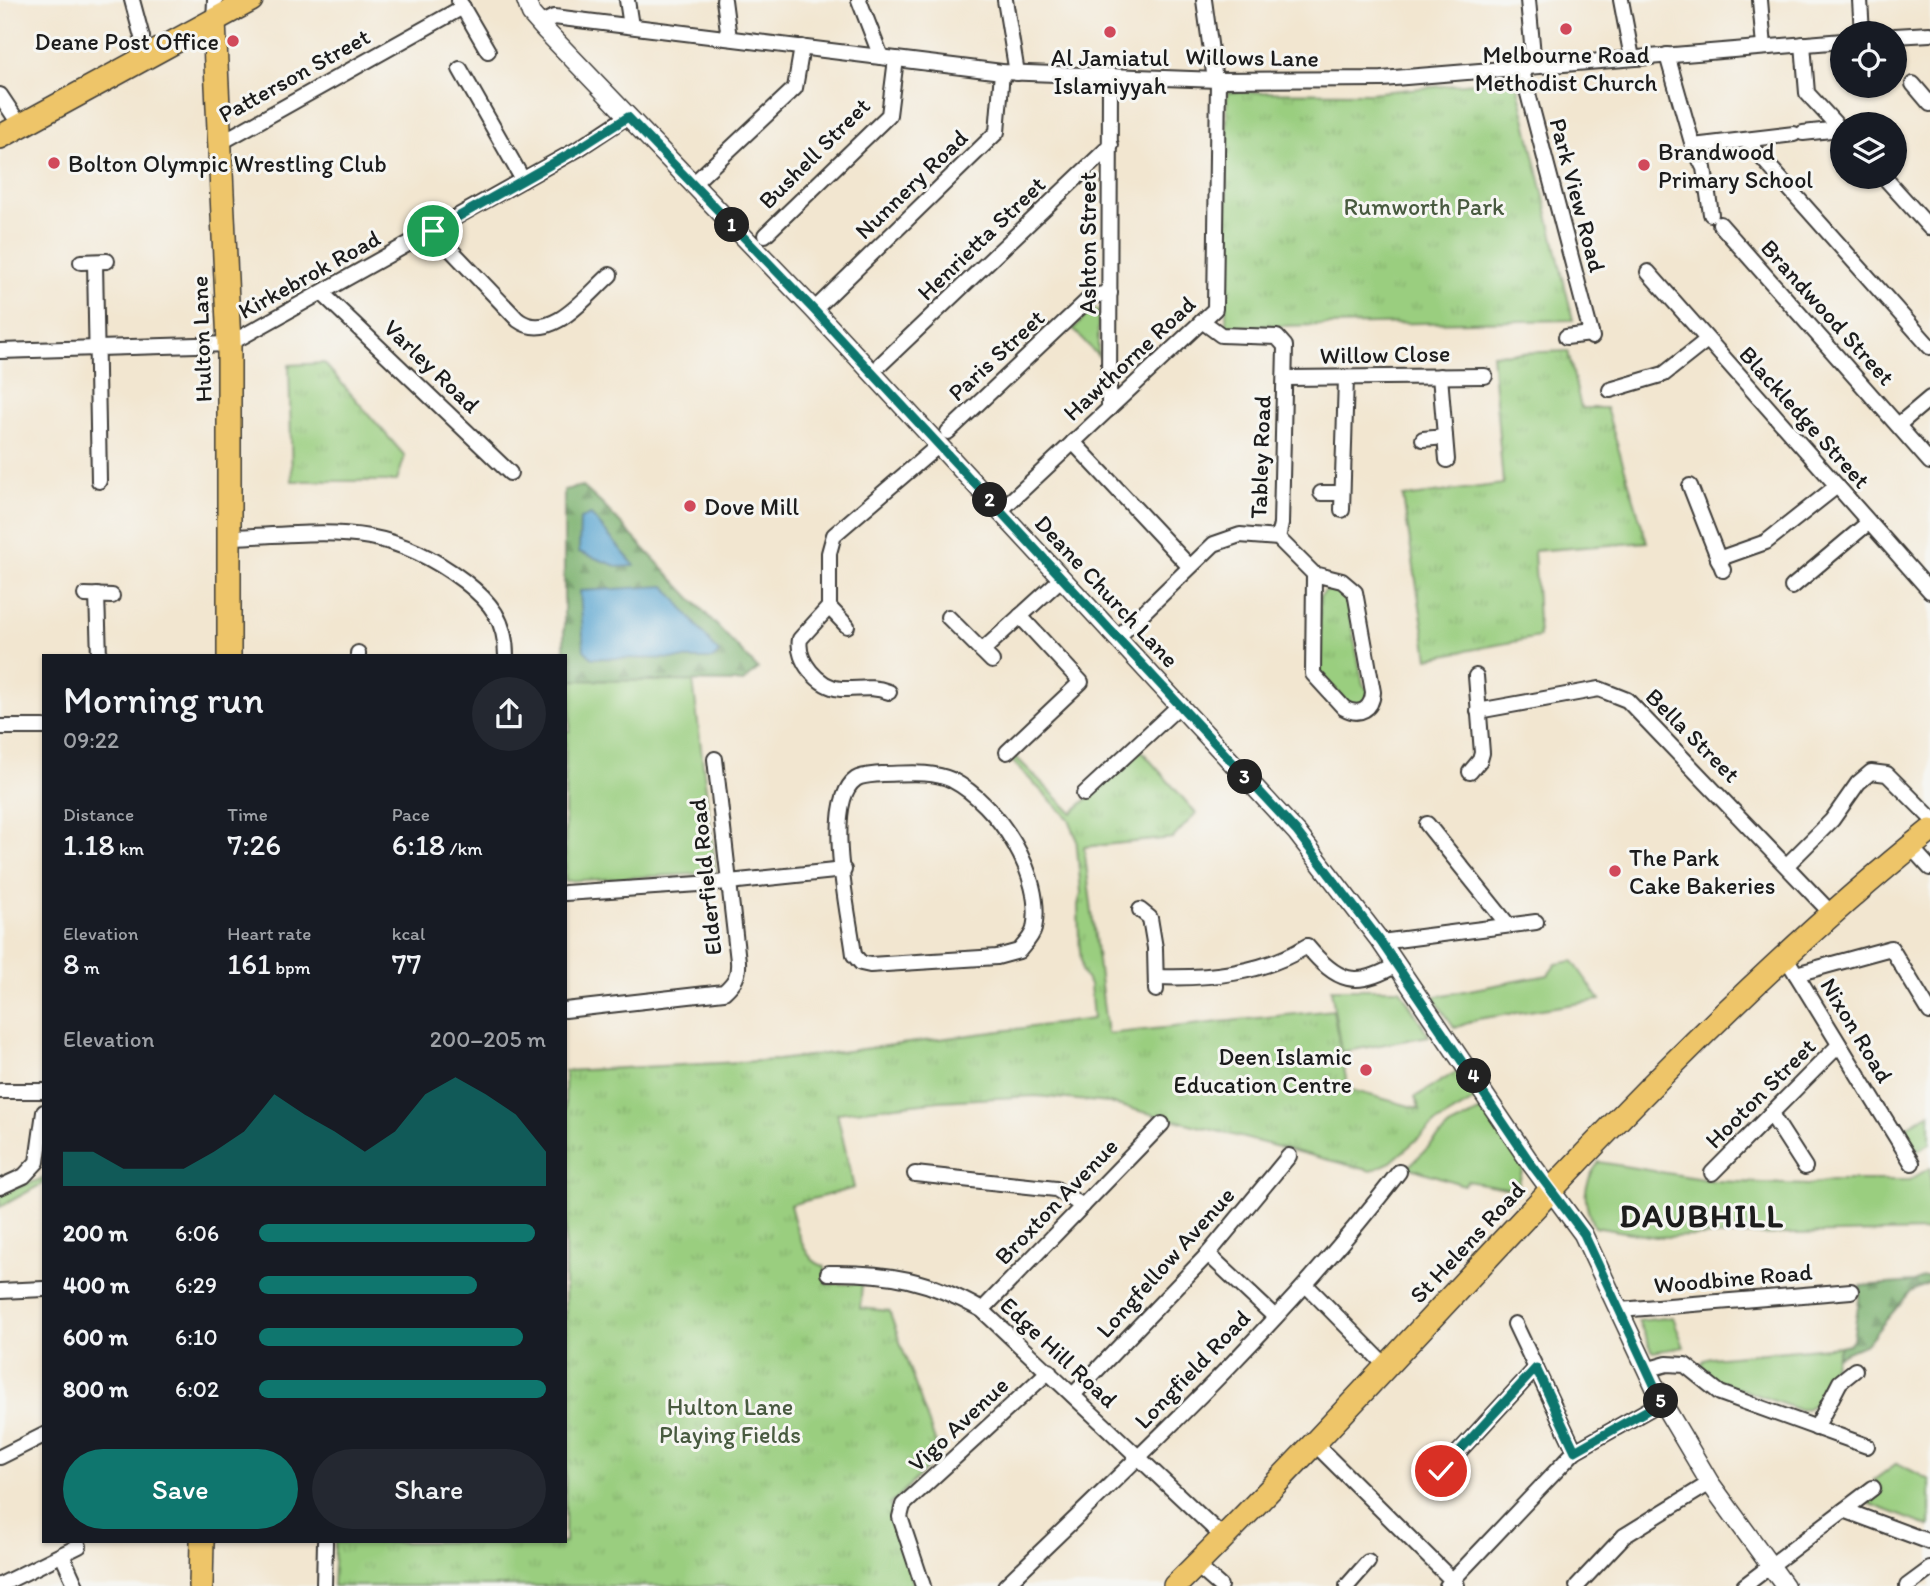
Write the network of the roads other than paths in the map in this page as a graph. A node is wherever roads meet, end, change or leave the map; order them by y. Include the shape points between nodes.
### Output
1 (251, 0) edge
2 (526, 0) edge
3 (626, 0) edge
4 (724, 0) edge
5 (859, 0) edge
6 (1006, 0) edge
7 (1204, 0) edge
8 (1528, 0) edge
9 (1621, 0) edge
10 (1760, 0) edge
11 (1860, 0) edge
12 (127, 1) edge
13 (461, 3) edge
14 (214, 10) edge
15 (1862, 21) edge
16 (540, 24) junction
17 (631, 26) junction
18 (1930, 34) edge
19 (1907, 35) edge
20 (142, 37) dead end
21 (729, 38) junction
22 (1830, 42) edge
23 (1803, 44) junction
24 (802, 47) junction
25 (1764, 47) junction
26 (488, 51) dead end
27 (1667, 55) junction
28 (881, 57) junction
29 (1632, 58) junction
30 (897, 59) junction
31 (1528, 67) junction
32 (460, 69) dead end
33 (1010, 72) junction
34 (1110, 77) junction
35 (1216, 80) junction
36 (1913, 84) dead end
37 (0, 95) edge
38 (1930, 104) edge
39 (628, 117) junction
40 (1830, 117) edge
41 (20, 125) junction
42 (1830, 131) edge
43 (0, 137) edge
44 (1746, 140) junction
45 (220, 143) junction
46 (1111, 145) junction
47 (1693, 146) junction
48 (523, 180) junction
49 (693, 184) junction
50 (1895, 189) edge
51 (1930, 228) edge
52 (433, 231) junction
53 (765, 235) dead end
54 (94, 262) dead end
55 (1648, 272) dead end
56 (610, 275) dead end
57 (322, 293) junction
58 (1110, 293) junction
59 (814, 310) junction
60 (1202, 321) junction
61 (1566, 337) dead end
62 (1707, 340) junction
63 (229, 344) junction
64 (1930, 347) edge
65 (96, 349) junction
66 (0, 351) edge
67 (881, 364) dead end
68 (1440, 376) junction
69 (1485, 376) dead end
70 (1346, 378) junction
71 (1286, 379) junction
72 (1610, 390) dead end
73 (1930, 398) edge
74 (1108, 409) junction
75 (1898, 425) junction
76 (1445, 437) junction
77 (943, 438) junction
78 (1423, 439) dead end
79 (1073, 442) junction
80 (1447, 460) dead end
81 (1930, 462) edge
82 (510, 473) dead end
83 (98, 480) dead end
84 (1690, 486) dead end
85 (1837, 486) junction
86 (1321, 493) dead end
87 (1342, 493) junction
88 (1342, 510) dead end
89 (1000, 511) junction
90 (1868, 523) junction
91 (230, 537) junction
92 (1278, 538) junction
93 (1189, 566) junction
94 (1314, 574) junction
95 (1062, 578) junction
96 (1792, 587) dead end
97 (1930, 591) edge
98 (98, 595) dead end
99 (829, 607) junction
100 (1020, 616) junction
101 (948, 617) dead end
102 (847, 626) dead end
103 (1118, 637) junction
104 (99, 654) edge
105 (229, 654) edge
106 (506, 654) edge
107 (1476, 676) dead end
108 (889, 692) dead end
109 (1180, 705) junction
110 (1478, 711) junction
111 (0, 727) edge
112 (42, 727) edge
113 (1007, 752) dead end
114 (715, 759) dead end
115 (1470, 772) dead end
116 (1084, 794) dead end
117 (1930, 817) edge
118 (1427, 824) dead end
119 (1930, 831) edge
120 (1911, 847) junction
121 (1788, 864) junction
122 (1930, 868) edge
123 (844, 870) junction
124 (729, 882) junction
125 (567, 893) edge
126 (1151, 913) dead end
127 (1832, 913) junction
128 (1536, 922) dead end
129 (1508, 925) junction
130 (1381, 942) junction
131 (1396, 965) junction
132 (1790, 965) junction
133 (567, 1010) edge
134 (1930, 1012) edge
135 (1839, 1045) junction
136 (0, 1091) edge
137 (42, 1091) edge
138 (1771, 1114) junction
139 (42, 1118) edge
140 (1162, 1124) dead end
141 (1289, 1156) dead end
142 (1912, 1163) dead end
143 (1805, 1167) dead end
144 (1399, 1172) dead end
145 (1712, 1173) dead end
146 (915, 1174) dead end
147 (0, 1187) edge
148 (1551, 1191) junction
149 (1083, 1206) junction
150 (1208, 1254) junction
151 (828, 1273) dead end
152 (1306, 1285) junction
153 (42, 1289) edge
154 (0, 1291) edge
155 (1851, 1291) dead end
156 (982, 1310) junction
157 (1620, 1310) junction
158 (1275, 1317) junction
159 (1516, 1324) dead end
160 (1387, 1366) junction
161 (1536, 1368) junction
162 (1646, 1370) junction
163 (1855, 1370) dead end
164 (1049, 1371) junction
165 (1073, 1395) junction
166 (1662, 1402) junction
167 (1816, 1428) junction
168 (42, 1436) edge
169 (1314, 1443) junction
170 (1867, 1446) dead end
171 (1575, 1451) junction
172 (0, 1457) edge
173 (1138, 1458) junction
174 (1441, 1471) dead end
175 (1710, 1483) junction
176 (1873, 1488) dead end
177 (1844, 1510) junction
178 (1223, 1537) junction
179 (1930, 1542) edge
180 (202, 1543) edge
181 (325, 1543) edge
182 (79, 1546) dead end
183 (62, 1555) junction
184 (1368, 1562) dead end
185 (1196, 1565) junction
186 (1770, 1567) junction
187 (1930, 1569) edge
188 (1452, 1584) edge
189 (0, 1586) edge
190 (76, 1586) edge
191 (201, 1586) edge
192 (324, 1586) edge
193 (923, 1586) edge
194 (1006, 1586) edge
195 (1175, 1586) edge
196 (1220, 1586) edge
197 (1347, 1586) edge
198 (1577, 1586) edge
199 (1744, 1586) edge
200 (1785, 1586) edge
201 (1907, 1586) edge

1 - 14 main road
2 - 16 street, Deane Church Lane
3 - 17 street
4 - 21 street
5 - 28 street
6 - 33 street, Nunnery Road
7 - 35 street, Hawthorne Road
8 - 31 street, Park View Road
9 - 29 street
10 - 25 street
11 - 15 street
12 - 20 street
13 - 26 street
13 - 45 street, Patterson Street
14 - 41 main road
14 - 45 main road, Hulton Lane
16 - 17 street, Willows Lane via 554,17
16 - 39 street, Deane Church Lane
17 - 21 street, Willows Lane
18 - 19 street
21 - 24 street, Willows Lane
22 - 23 street, Willows Lane
23 - 25 street, Willows Lane
23 - 40 street via 1807,93
24 - 28 street, Willows Lane
24 - 49 street via 794,88
25 - 27 street, Willows Lane
27 - 29 street, Willows Lane
27 - 47 street, Brandwood Street
28 - 30 street, Willows Lane
29 - 31 street, Willows Lane
30 - 33 street, Willows Lane
30 - 53 street, Bushell Street via 889,115
31 - 35 street, Willows Lane via 1360,80
31 - 61 street, Park View Road via 1592,336
32 - 48 street
33 - 34 street, Willows Lane
33 - 59 street, Nunnery Road via 997,132
34 - 35 street, Willows Lane
34 - 46 street, Ashton Street
35 - 60 street, Hawthorne Road via 1215,309
36 - 38 street
37 - 41 street
39 - 48 street, Kirkebrok Road
39 - 49 street, Deane Church Lane
41 - 43 main road
42 - 44 street
44 - 47 street
44 - 64 street
45 - 63 main road, Hulton Lane
46 - 58 street, Ashton Street
46 - 67 street, Henrietta Street
47 - 75 street, Brandwood Street via 1704,168 1716,219
48 - 52 street, Kirkebrok Road
49 - 59 street, Deane Church Lane
50 - 51 street
52 - 56 street via 518,320 532,326 556,323
52 - 57 street, Kirkebrok Road
54 - 65 street
55 - 62 street, Blackledge Street
57 - 63 street, Kirkebrok Road
57 - 82 street, Varley Road
58 - 74 street, Ashton Street
58 - 77 street, Paris Street via 1092,296
59 - 77 street, Deane Church Lane
60 - 71 street, Tabley Road via 1221,335 1279,339 1285,346
60 - 74 street, Hawthorne Road
62 - 72 street via 1664,374
62 - 85 street, Blackledge Street
63 - 65 street
63 - 91 main road, Hulton Lane
65 - 66 street
65 - 83 street
68 - 69 street, Willow Close
68 - 70 street, Willow Close
68 - 76 street
70 - 71 street, Willow Close
70 - 87 street
71 - 92 street, Tabley Road
73 - 75 street
74 - 79 street, Hawthorne Road
75 - 81 street, Brandwood Street
76 - 78 street
76 - 80 street
77 - 89 street, Deane Church Lane
77 - 99 street, Paris Street via 834,535 829,553
79 - 89 street, Hawthorne Road
79 - 93 street
84 - 85 street via 1720,565 1766,542
85 - 90 street, Blackledge Street
86 - 87 street
87 - 88 street
89 - 95 street, Deane Church Lane
90 - 96 street
90 - 97 street, Blackledge Street
91 - 105 main road, Hulton Lane
91 - 106 street via 362,534 410,548 441,564 486,599 503,628
92 - 93 street via 1255,534 1227,538 1206,549
92 - 94 street
93 - 103 street
94 - 94 street via 1313,674 1344,708 1363,711 1371,704 1373,692 1355,592 1342,581
95 - 100 street
95 - 103 street, Deane Church Lane
98 - 104 street
99 - 102 street
99 - 108 street via 803,632 800,655 816,675 842,694 868,686
100 - 101 street via 987,656
100 - 113 street via 1081,682 1015,735
103 - 109 street, Deane Church Lane
107 - 110 street
109 - 116 street
109 - 130 street, Deane Church Lane via 1297,832
110 - 115 street via 1482,757
110 - 121 street, Bella Street via 1608,690 1638,709
111 - 112 street
114 - 124 street, Elderfield Road
117 - 121 street via 1891,777 1876,771 1858,783 1832,820
118 - 129 street
119 - 120 main road, St Helens Road
120 - 122 street
120 - 127 main road, St Helens Road
121 - 127 street, Bella Street
123 - 123 street via 839,806 845,789 857,777 932,774 952,780 973,796 1018,847 1027,866 1033,930 1019,951 997,957 877,965 861,962 854,955
123 - 124 street
124 - 125 street
124 - 133 street, Elderfield Road via 739,974 724,992
126 - 131 street via 1156,984 1244,963 1286,960 1307,946 1330,970 1347,979 1375,978
127 - 132 main road, St Helens Road
128 - 129 street
129 - 130 street
130 - 131 street, Deane Church Lane
131 - 148 street, Deane Church Lane
132 - 134 street via 1891,948
132 - 135 street, Nixon Road
132 - 148 main road, St Helens Road via 1692,1044
135 - 138 street, Hooton Street
135 - 142 street, Nixon Road
136 - 137 street
138 - 143 street
138 - 145 street, Hooton Street
139 - 147 street via 37,1162 24,1176
140 - 149 street, Broxton Avenue
141 - 150 street, Longfellow Avenue
144 - 152 street, Longfield Road
146 - 149 street via 1056,1189
148 - 157 street, Deane Church Lane via 1584,1234
148 - 160 main road, St Helens Road
149 - 156 street, Broxton Avenue
150 - 158 street
150 - 165 street, Longfellow Avenue
151 - 156 street, Edge Hill Road via 903,1277
152 - 158 street, Longfield Road
152 - 160 street
153 - 154 street
155 - 157 street, Woodbine Road
156 - 164 street, Edge Hill Road
157 - 162 street, Deane Church Lane
158 - 173 street, Longfield Road
159 - 161 street
160 - 169 main road, St Helens Road
161 - 171 street
161 - 174 street
162 - 166 street, Deane Church Lane
162 - 167 street via 1667,1364 1685,1366 1713,1390
163 - 167 street via 1840,1382
164 - 165 street, Edge Hill Road
164 - 193 street, Vigo Avenue via 900,1511
165 - 173 street, Edge Hill Road
166 - 171 street
166 - 175 street, Deane Church Lane
167 - 170 street
168 - 172 street
169 - 178 main road, St Helens Road
169 - 188 street
171 - 188 street
173 - 178 street, Edge Hill Road
173 - 194 street, Longfield Road
175 - 186 street, Deane Church Lane
175 - 198 street via 1624,1536
176 - 177 street
177 - 179 street
177 - 186 street
178 - 185 main road, St Helens Road
180 - 191 main road
181 - 192 street
182 - 183 street
183 - 189 street
183 - 190 street
184 - 197 street
185 - 195 main road, St Helens Road
185 - 196 street
186 - 199 street
186 - 200 street, Deane Church Lane
187 - 201 street

